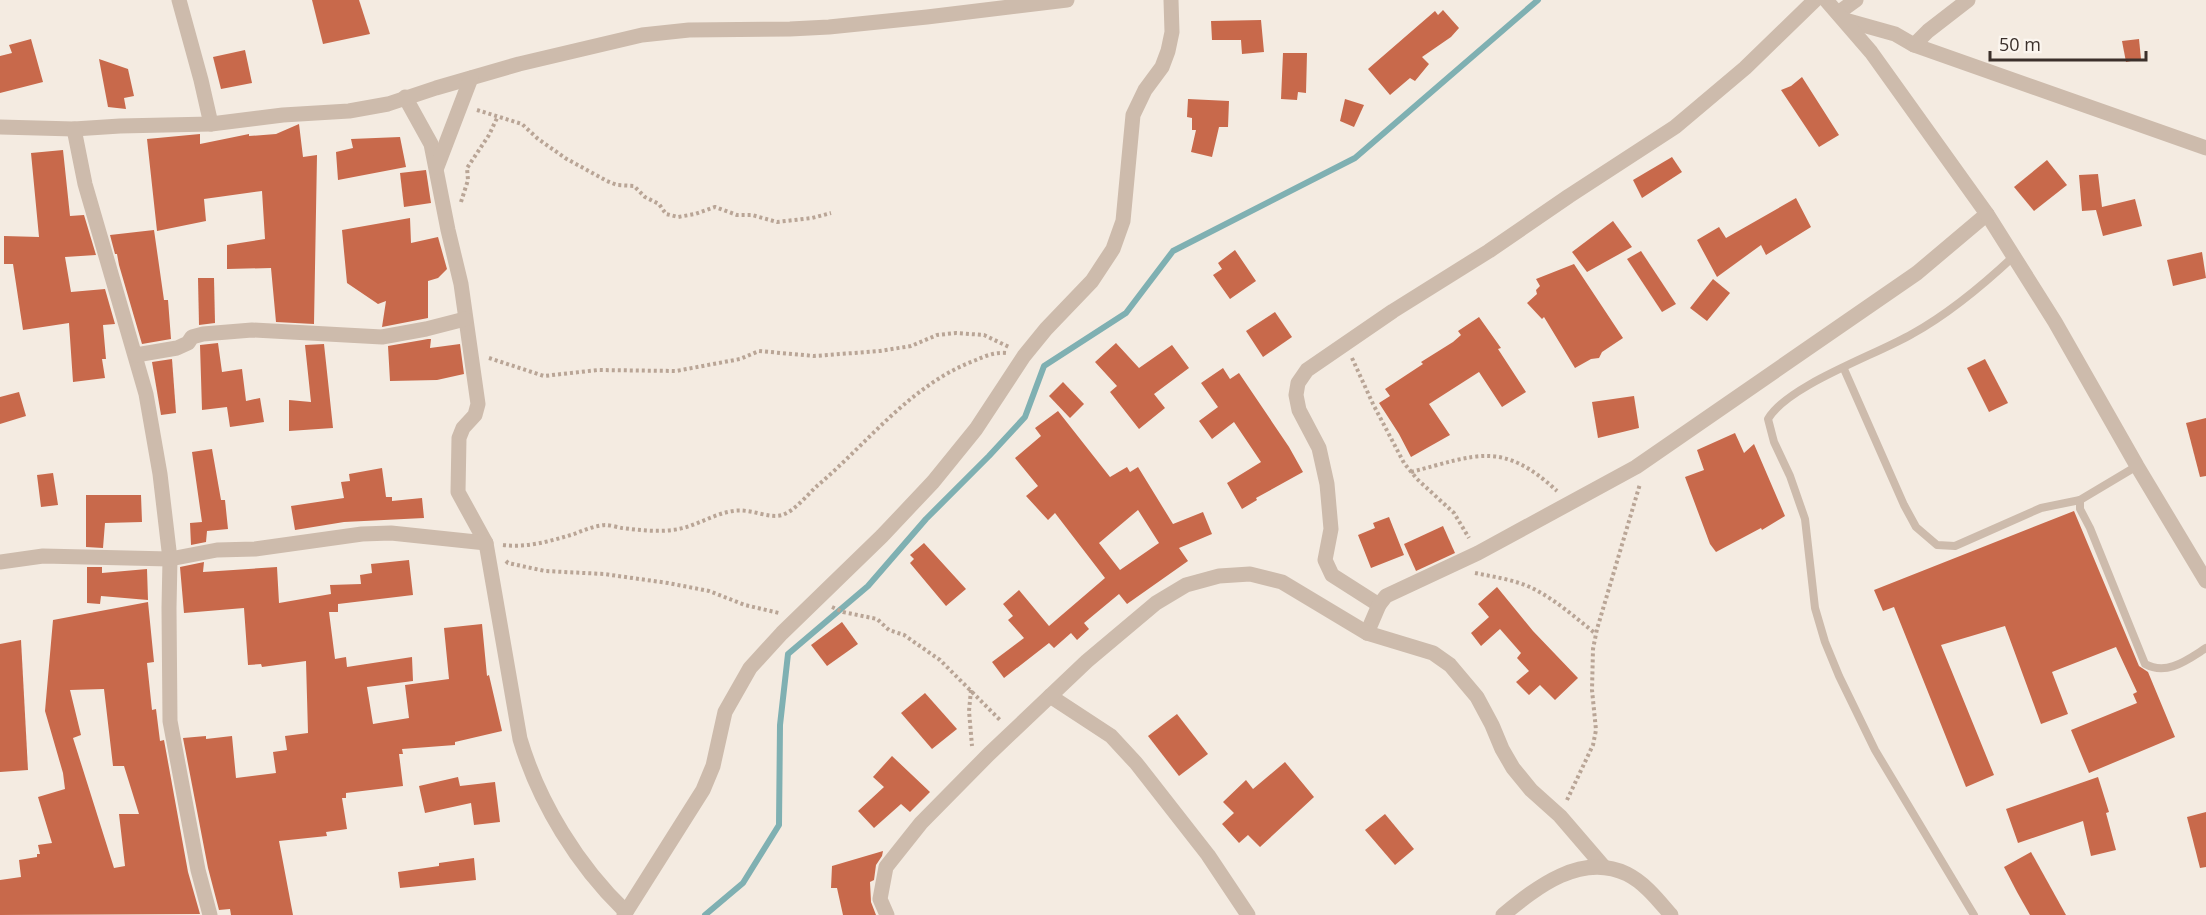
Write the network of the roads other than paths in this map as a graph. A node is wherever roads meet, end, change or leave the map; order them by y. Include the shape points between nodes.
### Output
1 (179, 0) edge
2 (1067, 0) edge
3 (1171, 0) edge
4 (1815, 0) edge
5 (1826, 0) edge
6 (1856, 0) edge
7 (1968, 0) edge
8 (1841, 16) junction
9 (1914, 45) junction
10 (471, 78) junction
11 (405, 98) junction
12 (211, 124) junction
13 (0, 127) edge
14 (74, 129) junction
15 (2206, 148) edge
16 (437, 168) junction
17 (1987, 214) junction
18 (2014, 256) junction
19 (465, 319) junction
20 (136, 355) junction
21 (1844, 369) junction
22 (2137, 466) junction
23 (2080, 500) junction
24 (486, 543) junction
25 (170, 559) junction
26 (0, 562) edge
27 (2206, 581) edge
28 (1379, 605) junction
29 (1367, 633) junction
30 (2206, 648) edge
31 (1050, 696) junction
32 (1603, 866) junction
33 (625, 913) edge
34 (210, 915) edge
35 (887, 915) edge
36 (1248, 915) edge
37 (1503, 915) edge
38 (1671, 915) edge
39 (1974, 915) edge

1 - 12 street
2 - 10 street via 829,27 660,32
3 - 33 street via 1168,51 1133,115 1126,206 1113,249 1092,281 1024,356 976,429 939,475 763,652 725,712 713,766 703,790
4 - 28 street via 1745,68 1675,127 1306,370 1296,395 1299,410 1318,447 1327,484 1331,529 1325,560 1332,575
5 - 8 street
6 - 8 street
7 - 9 street
8 - 9 street via 1895,34
8 - 17 street via 1878,61
9 - 15 street
10 - 11 street
10 - 16 street
11 - 12 street via 349,111
11 - 16 street via 431,144
12 - 14 street
13 - 14 street
14 - 20 street via 85,184
16 - 19 street
17 - 18 street
17 - 28 street via 1917,273 1648,458 1570,504 1396,590
18 - 21 lane via 1933,322
18 - 22 street
19 - 20 street via 382,337 252,330 203,334 177,348
19 - 24 street via 478,404 476,415 459,438 458,492
20 - 25 street via 160,474
21 - 23 lane via 1904,505 1916,527 1937,545 1955,546 2041,508
21 - 39 lane via 1805,387 1774,409 1768,419 1805,519 1815,608 1839,676 1875,750
22 - 23 lane
22 - 27 street
23 - 30 lane via 2080,509 2145,663 2155,669 2175,667
24 - 25 street via 390,533 362,534
24 - 33 street via 526,758 567,839
25 - 26 street via 43,556
25 - 34 street via 170,721
28 - 29 street
29 - 31 street via 1282,582 1250,574 1219,576 1186,585 1156,603
29 - 32 street via 1432,653 1450,665 1477,697 1513,768
31 - 35 street via 921,823 886,867 880,899
31 - 36 street via 1111,736 1136,763 1208,855
32 - 37 street via 1566,872 1531,892
32 - 38 street via 1628,875 1653,894

